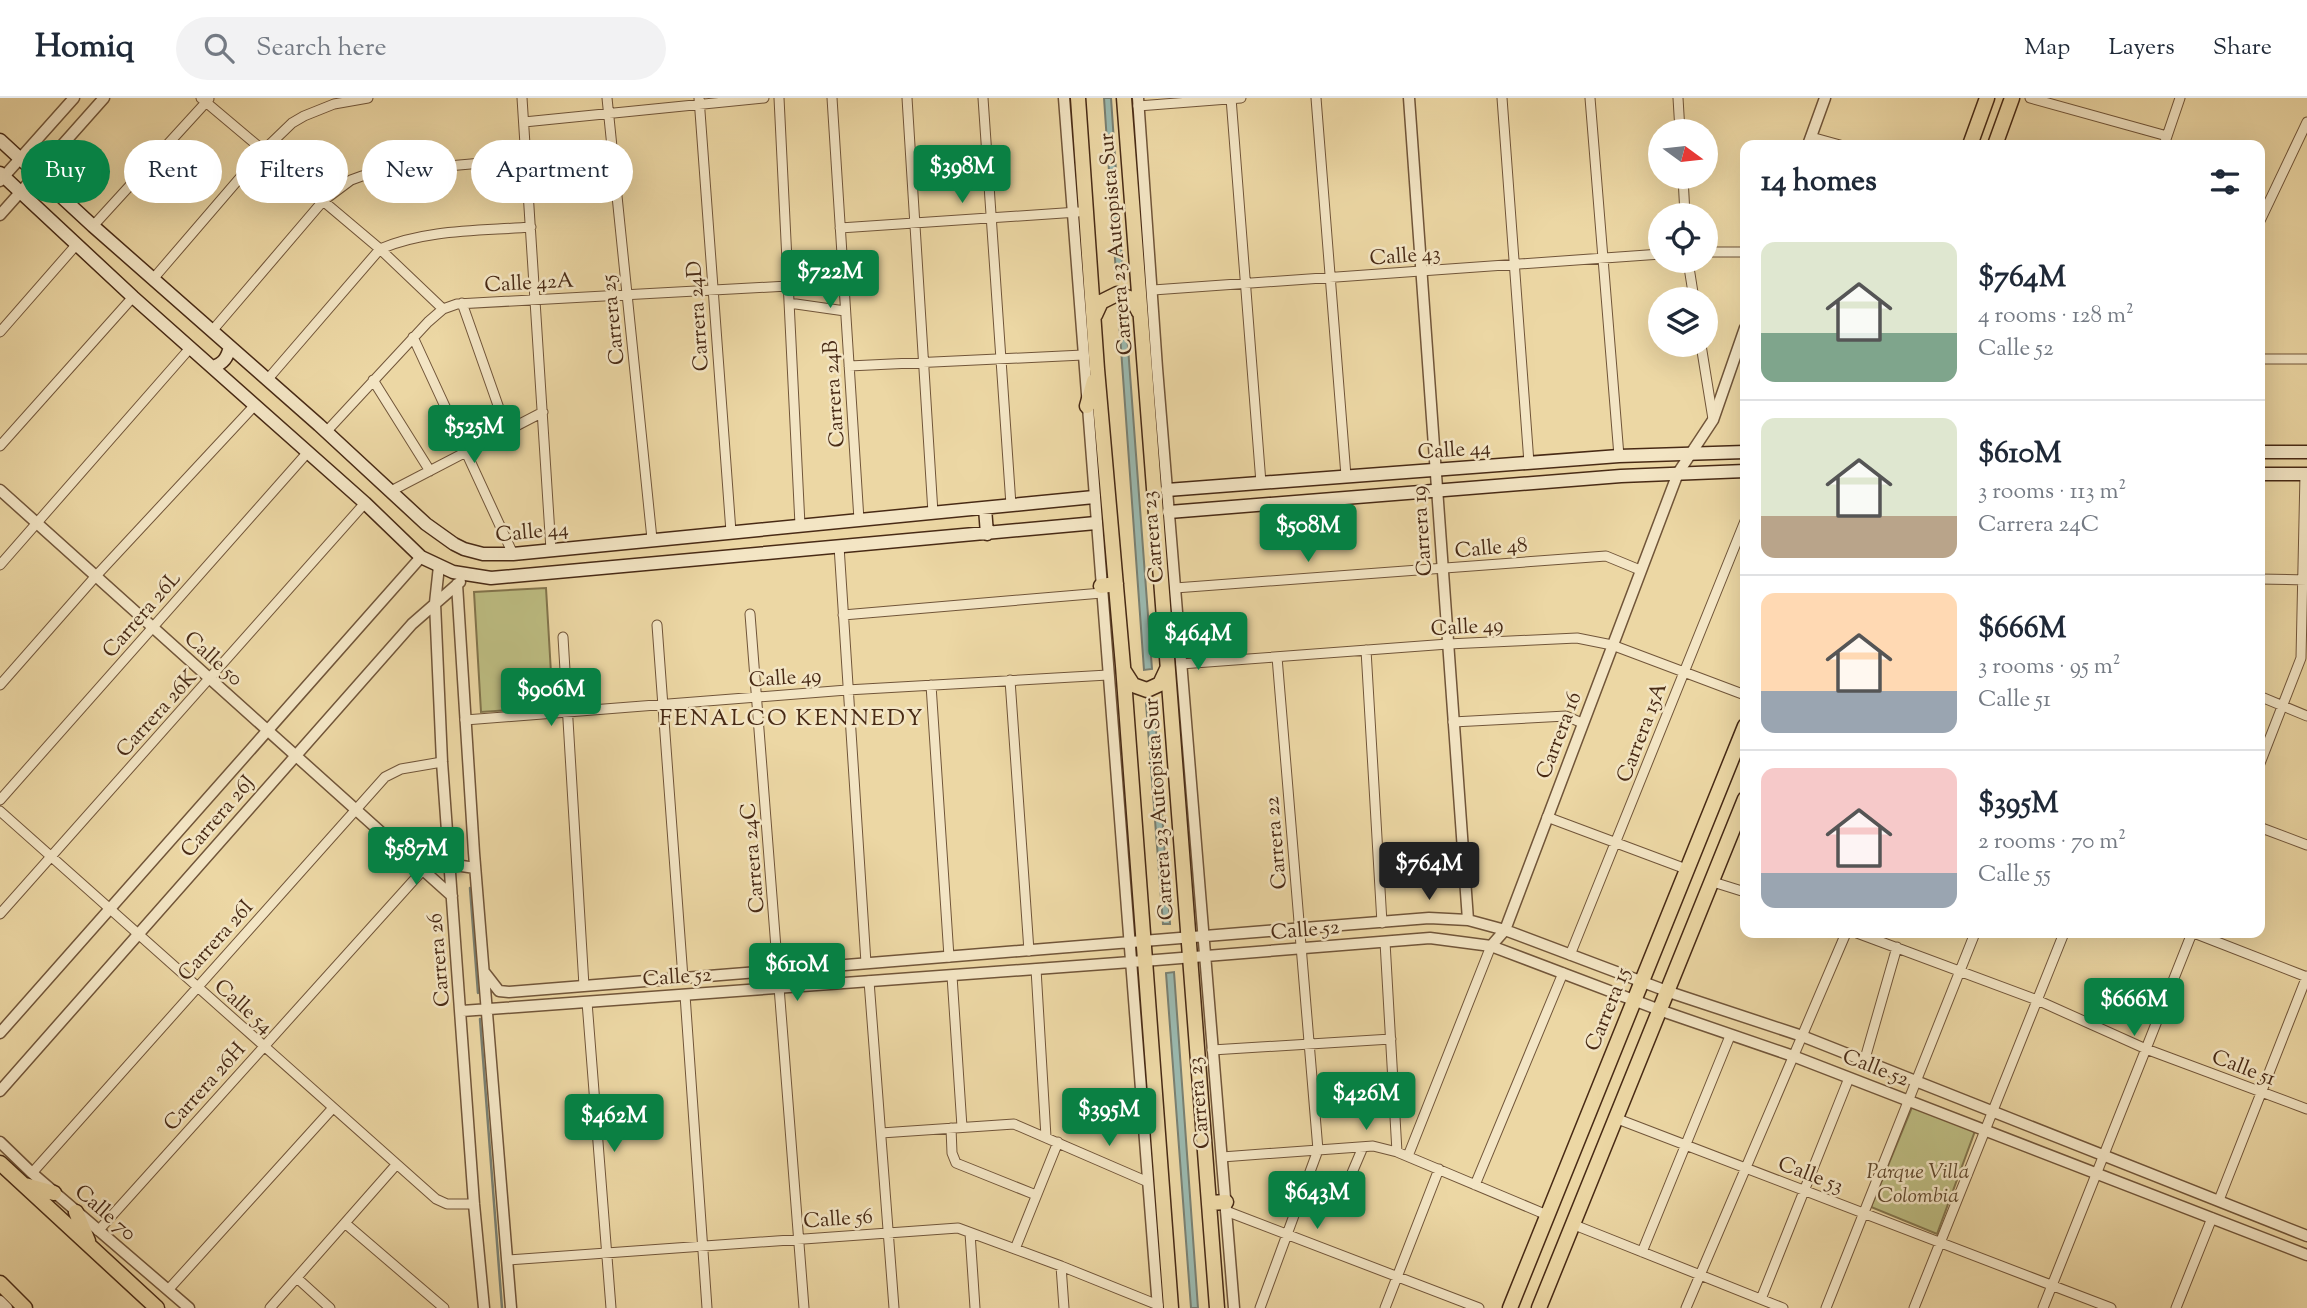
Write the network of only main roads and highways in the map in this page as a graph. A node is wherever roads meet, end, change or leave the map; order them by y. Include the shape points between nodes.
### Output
1 (1078, 98) edge
2 (1124, 98) edge
3 (1987, 98) edge
4 (2012, 98) edge
5 (0, 140) edge
6 (1972, 140) edge
7 (1997, 140) edge
8 (1, 177) edge
9 (1142, 323) junction
10 (1094, 326) junction
11 (230, 347) junction
12 (242, 358) junction
13 (213, 367) junction
14 (1097, 369) junction
15 (225, 377) junction
16 (1087, 407) road end
17 (1089, 425) road end
18 (1103, 446) junction
19 (1740, 452) edge
20 (2265, 452) edge
21 (2307, 452) edge
22 (1740, 471) edge
23 (2265, 474) edge
24 (2306, 474) edge
25 (1167, 490) road end
26 (1094, 497) road end
27 (985, 508) junction
28 (1169, 512) road end
29 (1096, 523) road end
30 (987, 534) junction
31 (575, 547) junction
32 (577, 570) junction
33 (1174, 663) junction
34 (1123, 666) junction
35 (1740, 738) edge
36 (1740, 812) edge
37 (1152, 1059) junction
38 (1140, 1080) road end
39 (1145, 1142) road end
40 (1159, 1157) junction
41 (0, 1163) edge
42 (27, 1179) junction
43 (54, 1193) road end
44 (1209, 1203) junction
45 (1226, 1207) road end
46 (76, 1212) road end
47 (89, 1245) junction
48 (0, 1283) edge
49 (1162, 1307) edge
50 (25, 1308) edge
51 (157, 1308) edge
52 (1217, 1308) edge
53 (1510, 1308) edge
54 (1539, 1308) edge

1 - 10 main road, Carrera 23 Autopista Sur via 1079,212
2 - 9 main road, Carrera 23 Autopista Sur via 1139,207
3 - 6 main road
4 - 7 main road
5 - 11 main road, Calle 44
8 - 13 main road, Calle 44
9 - 10 main road via 1132,299 1117,294 1101,302
9 - 33 main road, Carrera 23 Autopista Sur via 1157,433
10 - 14 main road, Carrera 23 Autopista Sur
11 - 12 main road, Calle 44
11 - 13 main road via 228,356
12 - 15 main road via 233,361
12 - 31 main road, Calle 44 via 454,544 483,554
13 - 15 main road, Calle 44
14 - 16 main road
14 - 18 main road, Carrera 23 Autopista Sur
15 - 32 main road, Calle 44 via 421,557 472,576 491,578
17 - 18 main road
18 - 34 main road, Carrera 23 Autopista Sur via 1106,588
19 - 25 main road, Calle 44 via 1619,456
20 - 21 main road
22 - 28 main road, Calle 44
23 - 24 main road
26 - 27 main road, Calle 44
27 - 30 main road
27 - 31 main road, Calle 44
29 - 30 main road, Calle 44
30 - 32 main road, Calle 44
31 - 32 main road
33 - 34 main road via 1157,687 1147,690 1130,682
33 - 44 main road, Carrera 23 Autopista Sur via 1196,938
34 - 37 main road, Carrera 23 Autopista Sur via 1136,942
35 - 53 main road, Carrera 15
36 - 54 main road
37 - 38 main road
37 - 40 main road, Carrera 23 Autopista Sur
39 - 40 main road
40 - 49 main road, Carrera 23 Autopista Sur
41 - 42 main road
42 - 43 main road
42 - 47 main road
44 - 45 main road
44 - 52 main road, Carrera 23 Autopista Sur
46 - 47 main road
47 - 51 main road
48 - 50 main road

